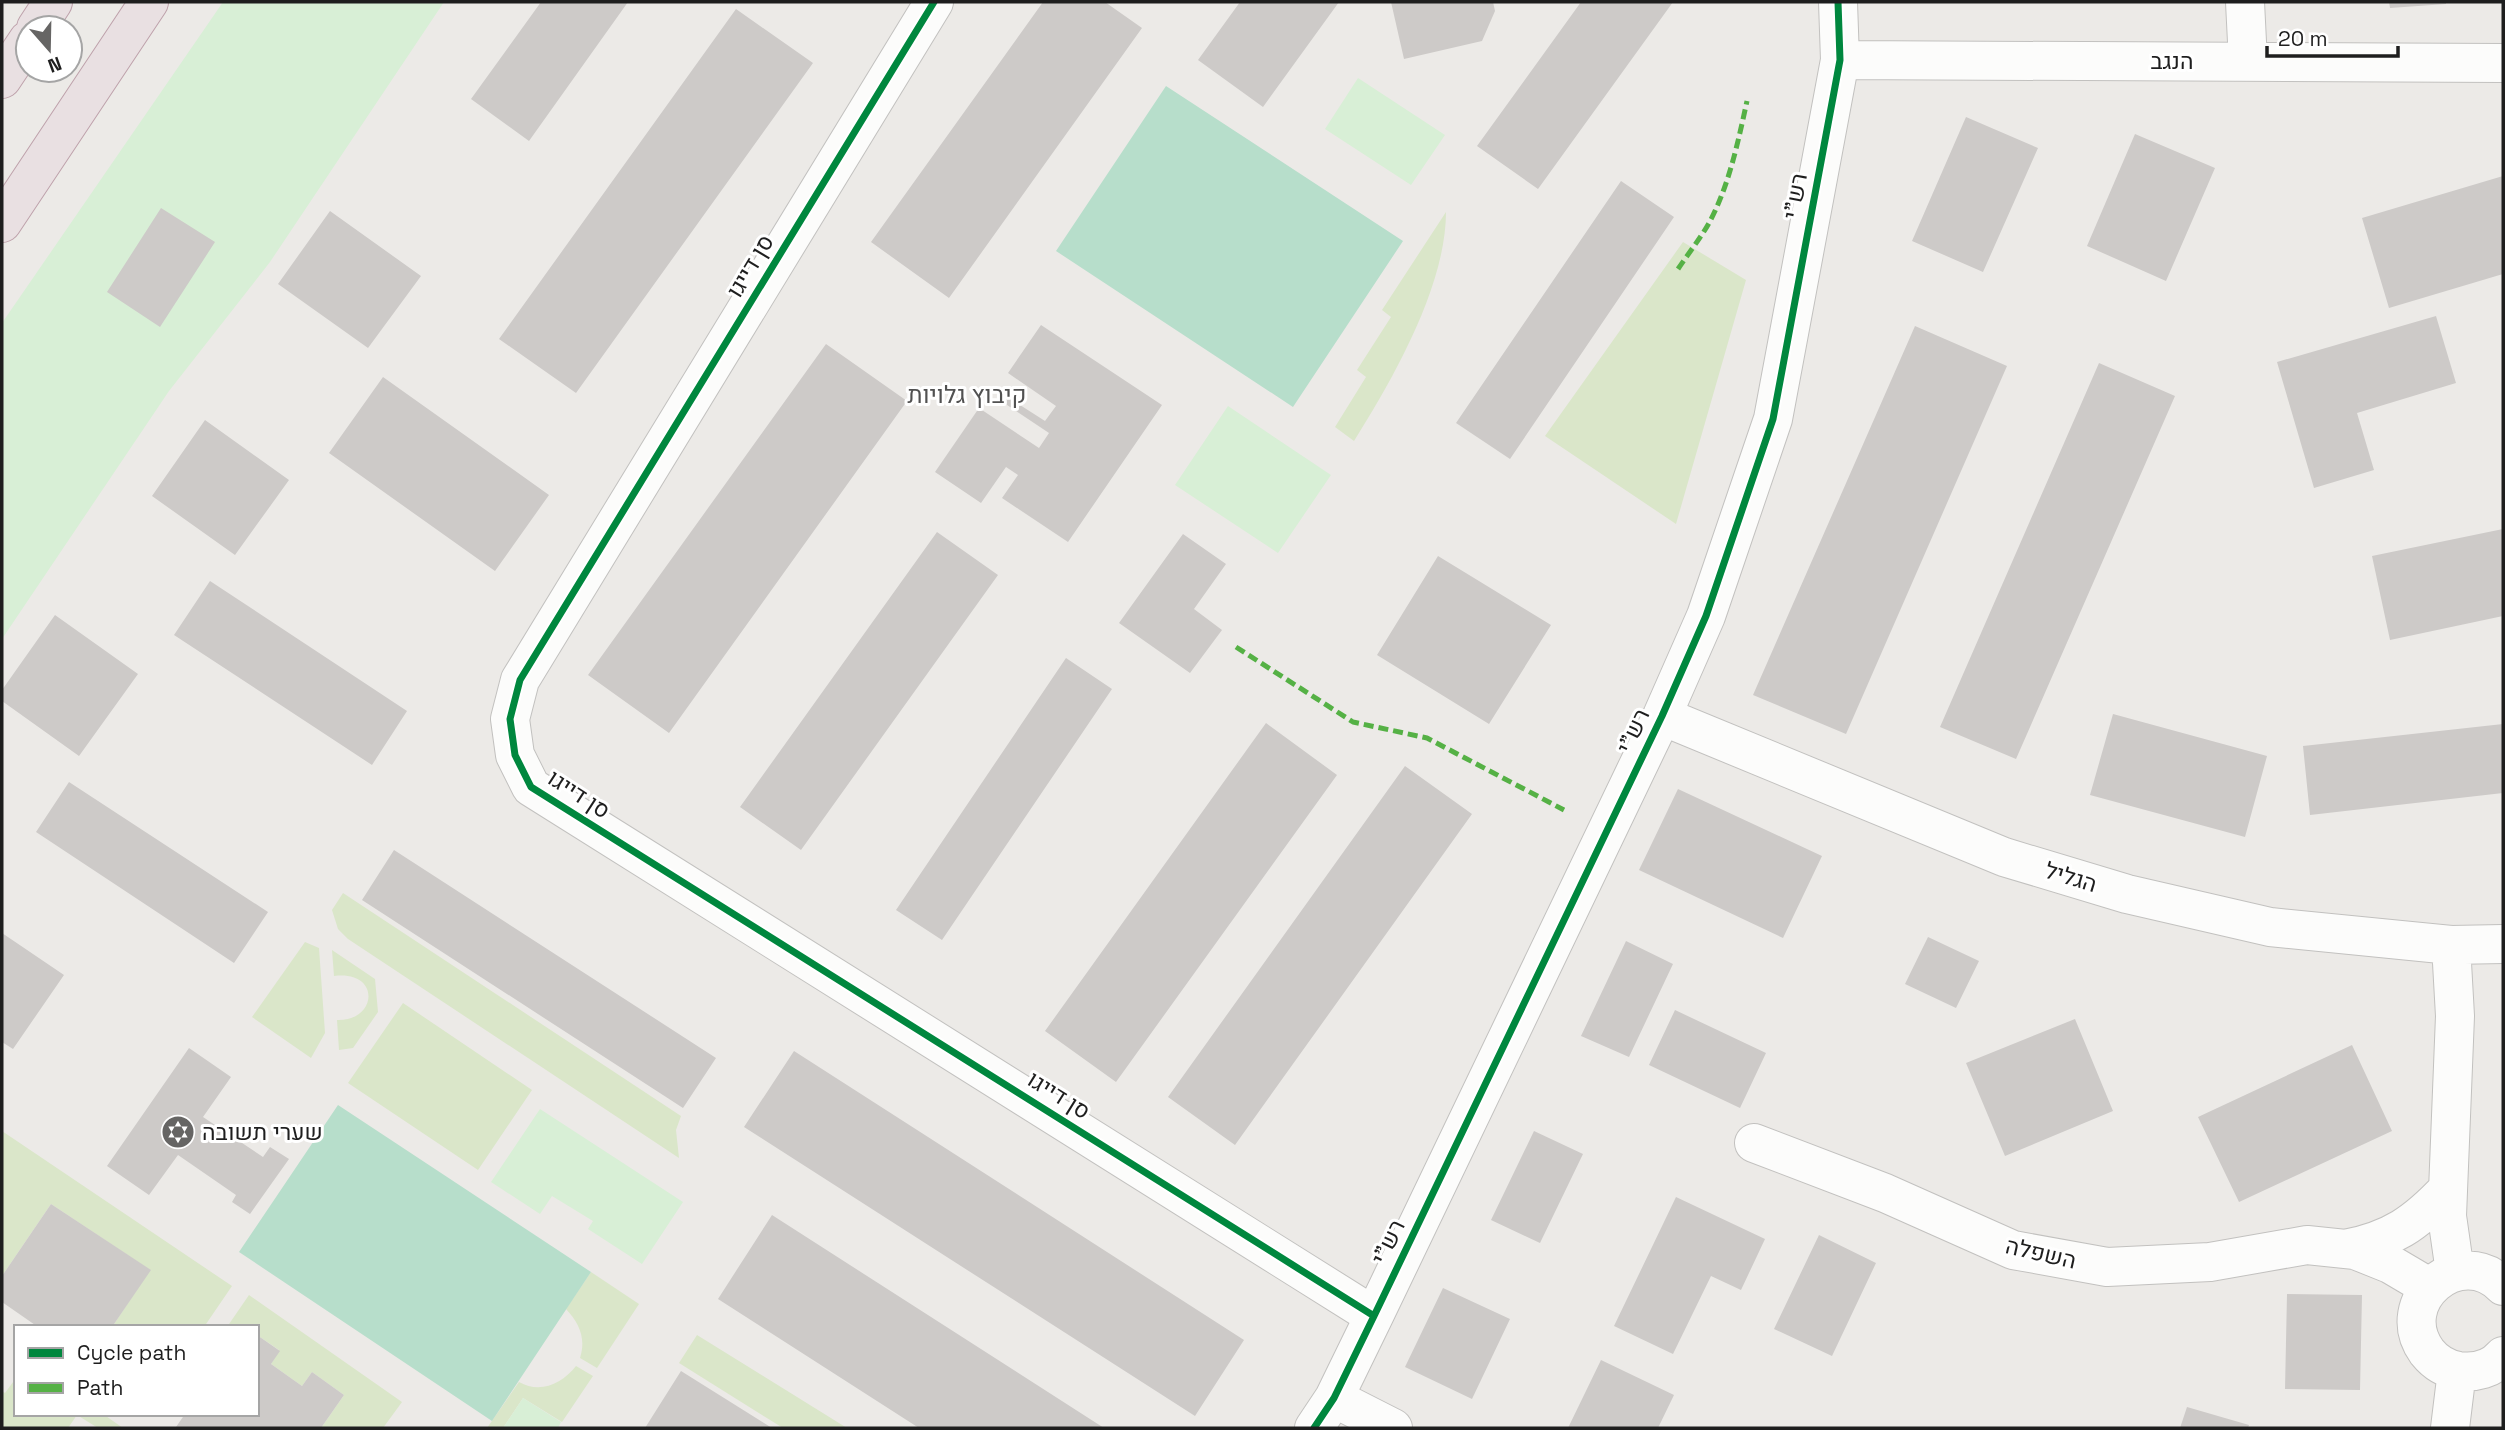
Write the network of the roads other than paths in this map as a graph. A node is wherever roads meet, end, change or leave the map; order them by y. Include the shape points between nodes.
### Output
1 (149, 2) edge
2 (934, 2) edge
3 (1838, 2) edge
4 (2245, 2) edge
5 (1840, 60) junction
6 (14, 61) edge
7 (2248, 62) junction
8 (2503, 63) edge
9 (2, 79) edge
10 (2, 223) edge
11 (1662, 716) junction
12 (2503, 944) edge
13 (2451, 945) junction
14 (1754, 1143) dead end
15 (2448, 1189) junction
16 (2345, 1249) junction
17 (2442, 1280) junction
18 (2503, 1286) edge
19 (1374, 1316) junction
20 (2503, 1356) edge
21 (2456, 1371) junction
22 (1324, 1413) edge
23 (1393, 1428) edge
24 (2450, 1428) edge

1 - 10 highway
2 - 19 street, סן דייגו via 520,680 510,719 515,755 531,788
3 - 5 street, רש"י
4 - 7 street
5 - 7 street, הנגב
5 - 11 street, רש"י via 1773,419 1706,616
6 - 9 highway
7 - 8 street, הנגב
11 - 13 street, הגליל via 2004,857 2127,894 2270,927
11 - 19 street, רש"י
12 - 13 street, הגליל
13 - 15 street via 2455,1016
14 - 16 street, השפלה via 1885,1193 2013,1250 2107,1267 2210,1262 2307,1245
15 - 16 street, השפלה via 2403,1229 2372,1244
15 - 17 street
16 - 17 street, השפלה
17 - 18 street via 2471,1271
17 - 21 street via 2417,1314 2419,1337 2431,1356
19 - 22 street, רש"י
20 - 21 street via 2486,1368
21 - 24 street
22 - 23 street

